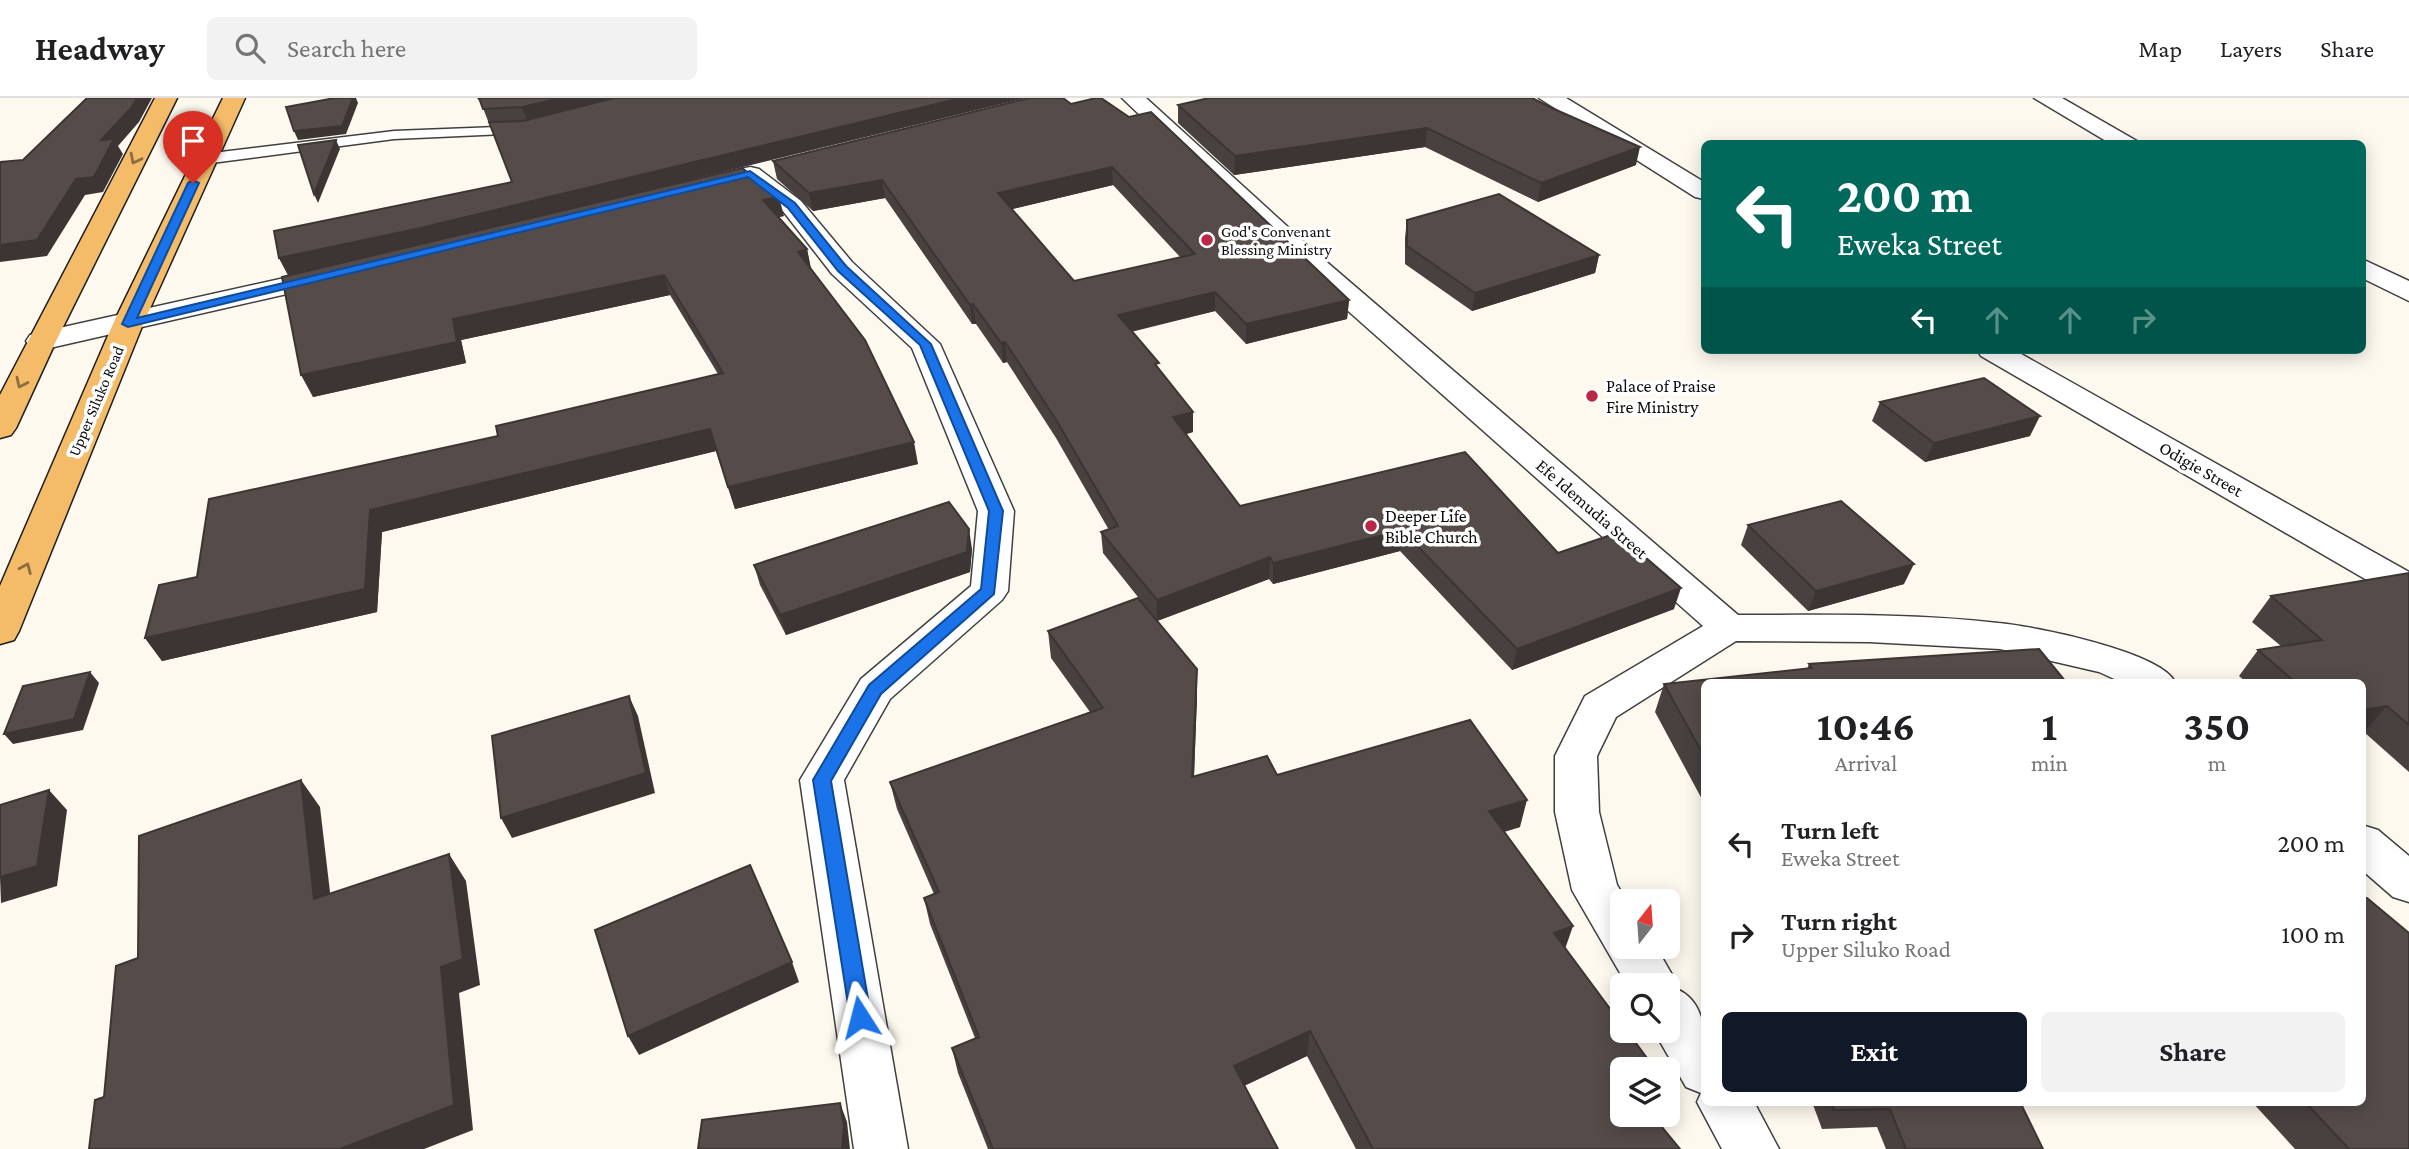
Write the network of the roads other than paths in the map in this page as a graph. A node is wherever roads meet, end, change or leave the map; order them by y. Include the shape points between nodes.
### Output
1 (166, 98) edge
2 (233, 98) edge
3 (1132, 98) edge
4 (1550, 98) edge
5 (2045, 98) edge
6 (542, 127) edge
7 (2123, 140) edge
8 (204, 159) junction
9 (751, 174) edge
10 (1701, 190) edge
11 (2366, 269) edge
12 (356, 270) edge
13 (2409, 292) edge
14 (128, 324) junction
15 (41, 341) junction
16 (1999, 354) edge
17 (0, 428) edge
18 (2409, 588) edge
19 (1728, 628) junction
20 (0, 631) edge
21 (2149, 679) edge
22 (2366, 846) edge
23 (2409, 883) edge
24 (1610, 914) edge
25 (1680, 1029) edge
26 (1701, 1065) edge
27 (1726, 1106) edge
28 (881, 1149) edge
29 (1752, 1149) edge

1 -> 15 main road
2 - 8 main road, Upper Siluko Road
3 - 19 street, Efe Idemudia Street via 1312,264
4 - 10 street
5 - 7 street
6 - 8 lane via 394,135
8 - 14 main road, Upper Siluko Road
9 - 28 street via 792,206 842,268 925,344 996,511 989,591 875,689 822,780
11 - 13 street
12 - 14 street
14 - 15 street
20 -> 14 main road, Upper Siluko Road
15 -> 17 main road
16 - 18 street, Odigie Street
19 - 21 street via 2000,636 2110,660
19 - 24 street via 1600,707 1576,756 1577,812 1595,890
22 - 23 street
25 - 26 street
27 - 29 street

